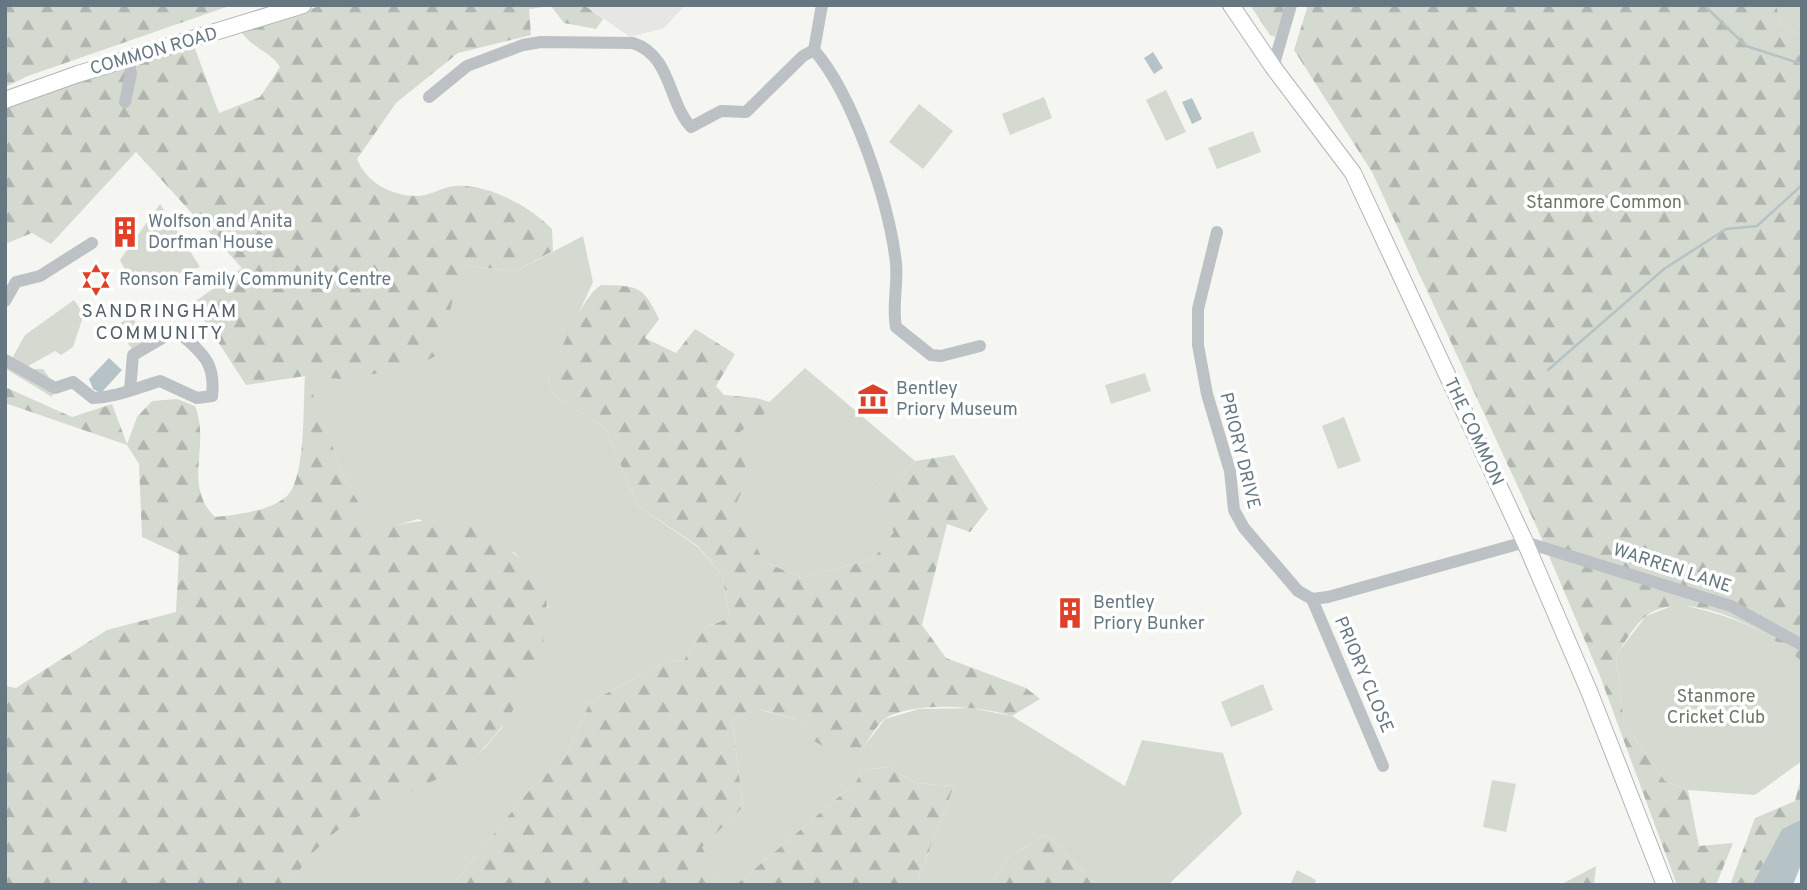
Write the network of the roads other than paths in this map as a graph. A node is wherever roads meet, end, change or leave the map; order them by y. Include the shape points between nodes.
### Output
1 (303, 5) edge
2 (822, 5) edge
3 (1231, 5) edge
4 (1291, 5) edge
5 (814, 50) junction
6 (128, 59) junction
7 (1273, 67) junction
8 (429, 97) dead end
9 (5, 100) edge
10 (125, 102) dead end
11 (1217, 232) dead end
12 (92, 243) dead end
13 (5, 301) edge
14 (980, 346) dead end
15 (5, 360) edge
16 (130, 390) junction
17 (1525, 542) junction
18 (1312, 599) junction
19 (1802, 645) edge
20 (1383, 766) dead end
21 (1665, 885) edge

1 - 6 main road, COMMON ROAD
2 - 5 street
3 - 7 main road, THE COMMON
4 - 7 street
5 - 8 street via 746,113 721,111 691,127 662,67 633,43 541,42 523,46 467,66
5 - 14 street via 839,87 882,197 896,261 896,327 931,355
6 - 9 main road, COMMON ROAD
6 - 10 street via 131,79
7 - 17 main road, THE COMMON via 1353,173
11 - 18 street, PRIORY DRIVE via 1198,309 1198,345 1230,471 1234,510 1298,591
12 - 13 street via 40,276 16,282
15 - 16 street via 55,388 73,382 93,398 119,397
16 - 16 street via 160,381 197,398 212,396 210,362 176,330 133,355
17 - 18 street
17 - 19 street, WARREN LANE via 1731,606
17 - 21 main road, THE COMMON
18 - 20 street, PRIORY CLOSE

